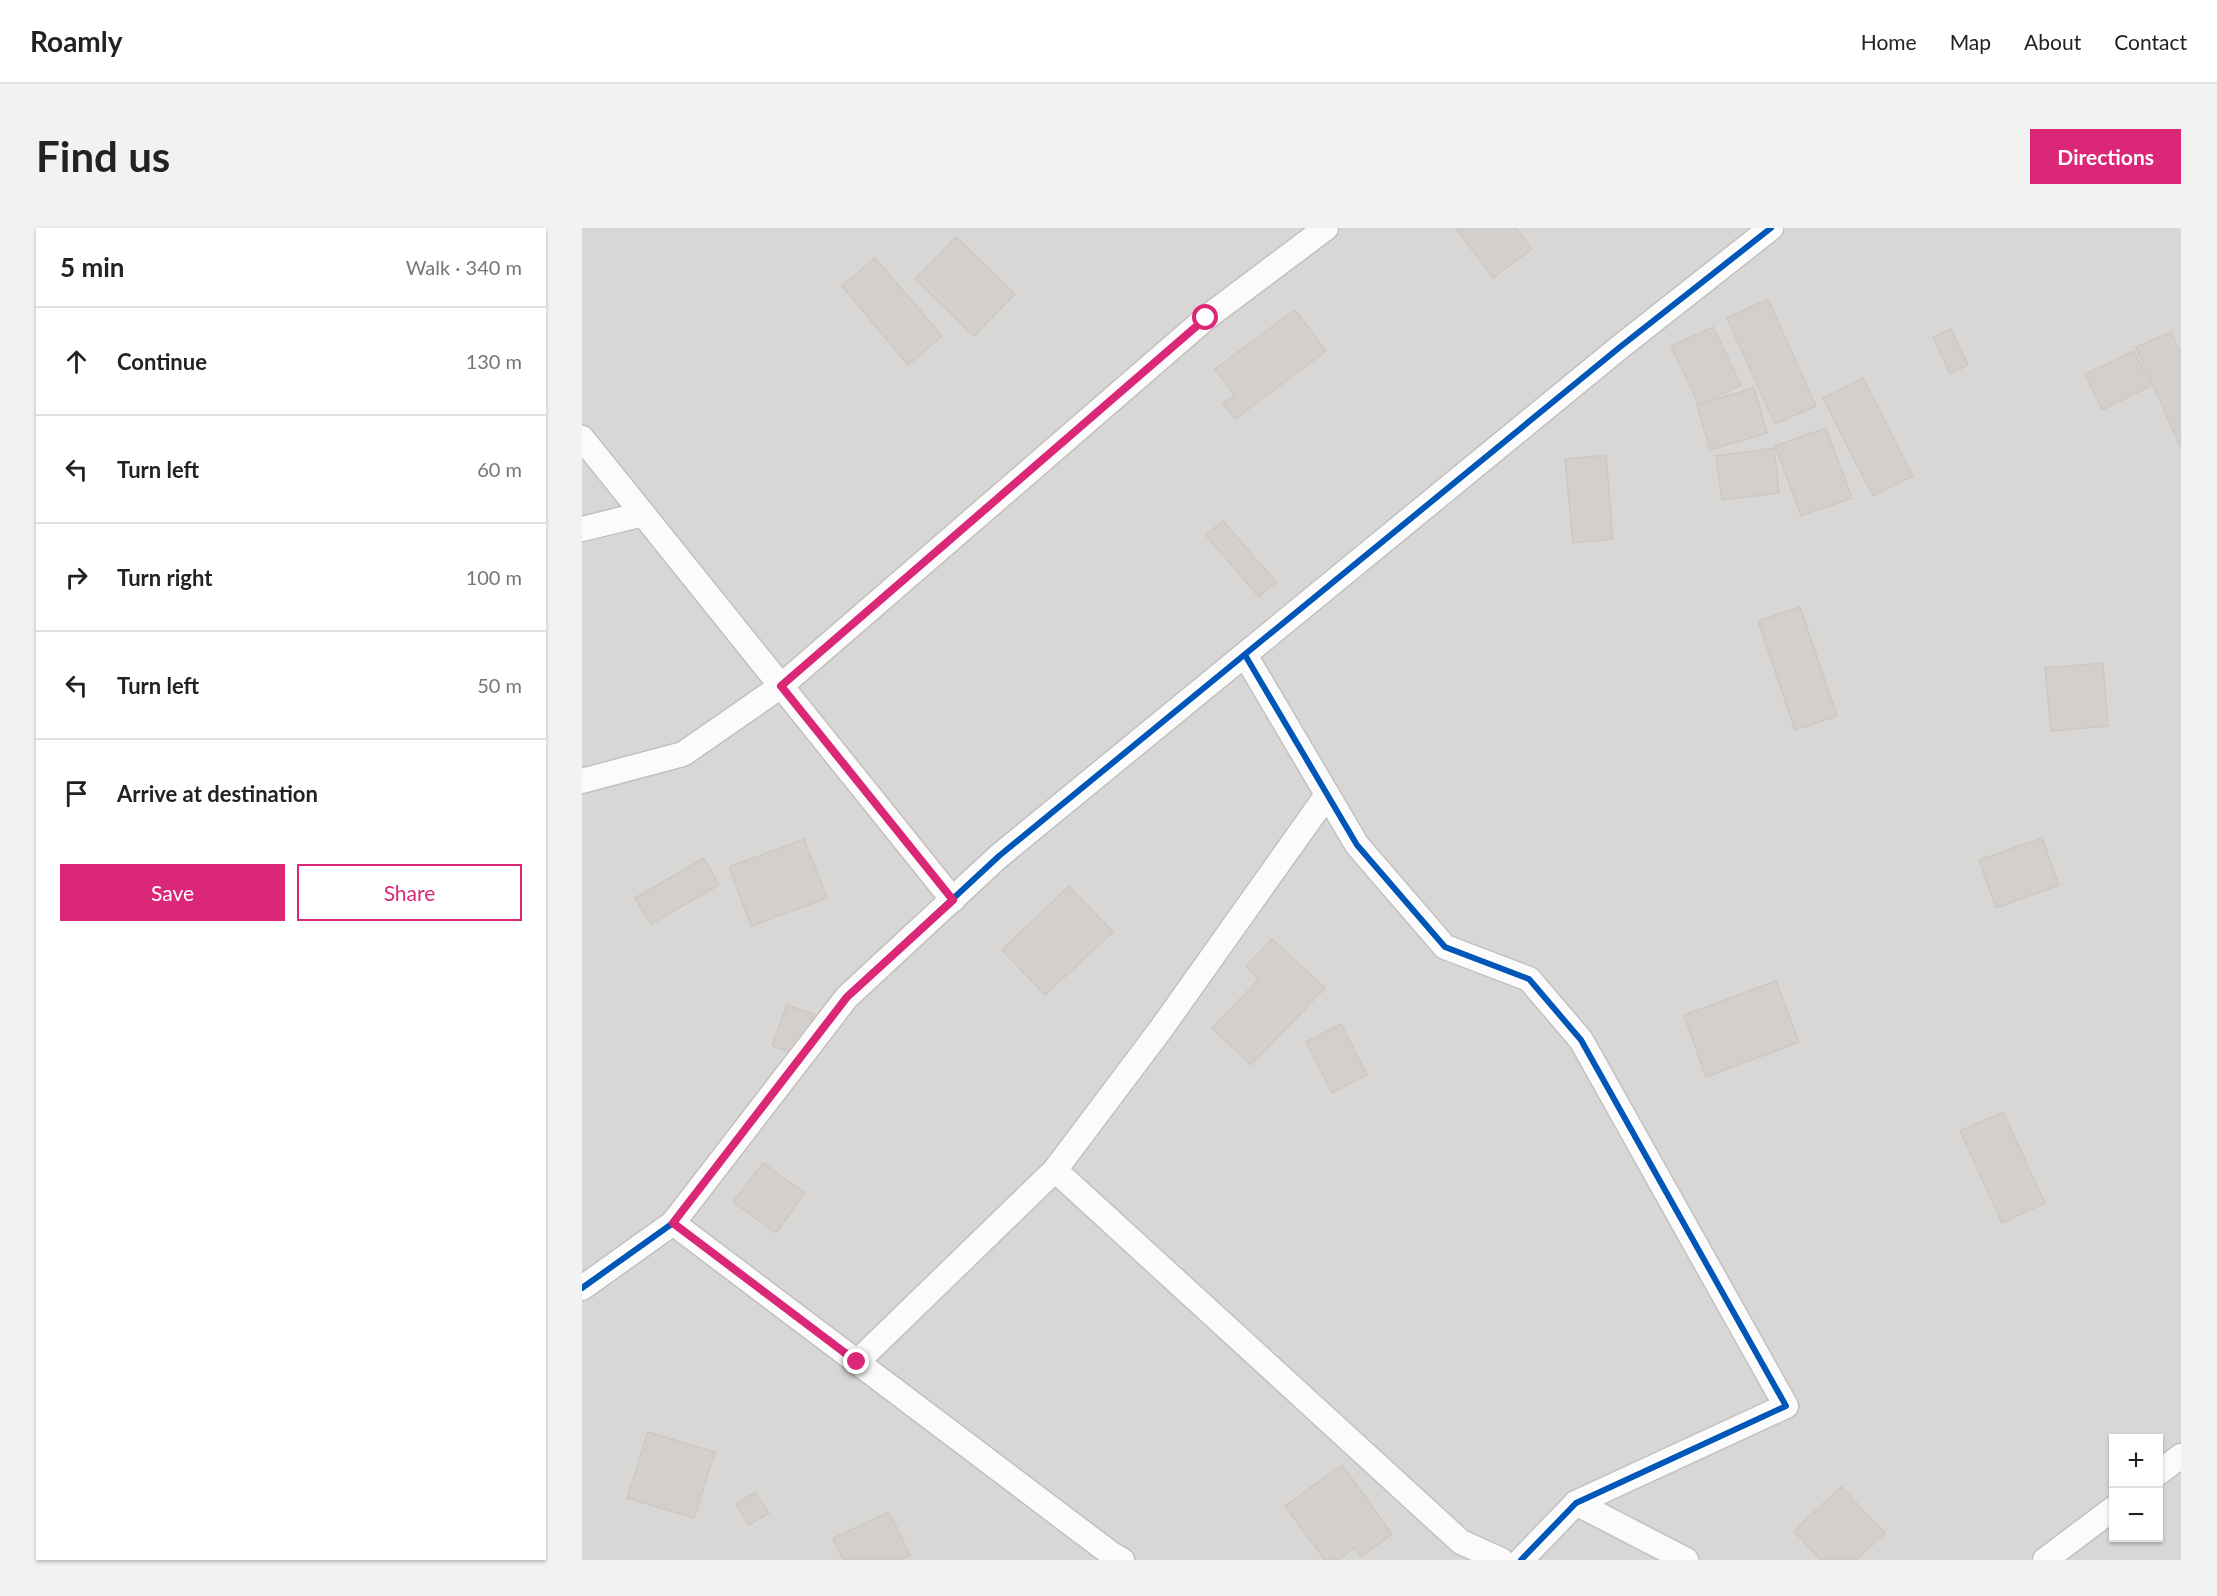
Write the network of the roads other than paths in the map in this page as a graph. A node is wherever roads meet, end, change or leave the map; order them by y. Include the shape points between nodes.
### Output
1 (1326, 228) edge
2 (1772, 228) edge
3 (582, 438) edge
4 (643, 514) junction
5 (582, 529) edge
6 (1245, 655) junction
7 (781, 686) junction
8 (582, 781) edge
9 (1327, 795) junction
10 (953, 900) junction
11 (1055, 1170) junction
12 (673, 1223) junction
13 (582, 1288) edge
14 (857, 1362) junction
15 (2181, 1456) edge
16 (2163, 1469) edge
17 (1576, 1503) junction
18 (2109, 1512) edge
19 (1112, 1558) edge
20 (1501, 1560) edge
21 (1521, 1560) edge
22 (1686, 1560) edge
23 (2045, 1560) edge

1 - 7 street via 1206,318
2 - 6 street via 1620,347
3 - 4 street
4 - 5 street
4 - 7 street
6 - 9 street
6 - 10 street via 999,856
7 - 8 street via 683,754
7 - 10 street
9 - 11 street via 1161,1029
9 - 17 street via 1357,845 1446,946 1529,979 1581,1040 1786,1406
10 - 12 street via 847,997
11 - 14 street
11 - 20 street via 1461,1542
12 - 13 street
12 - 14 street
14 - 19 street
15 - 16 street
17 - 21 street
17 - 22 street
18 - 23 street

